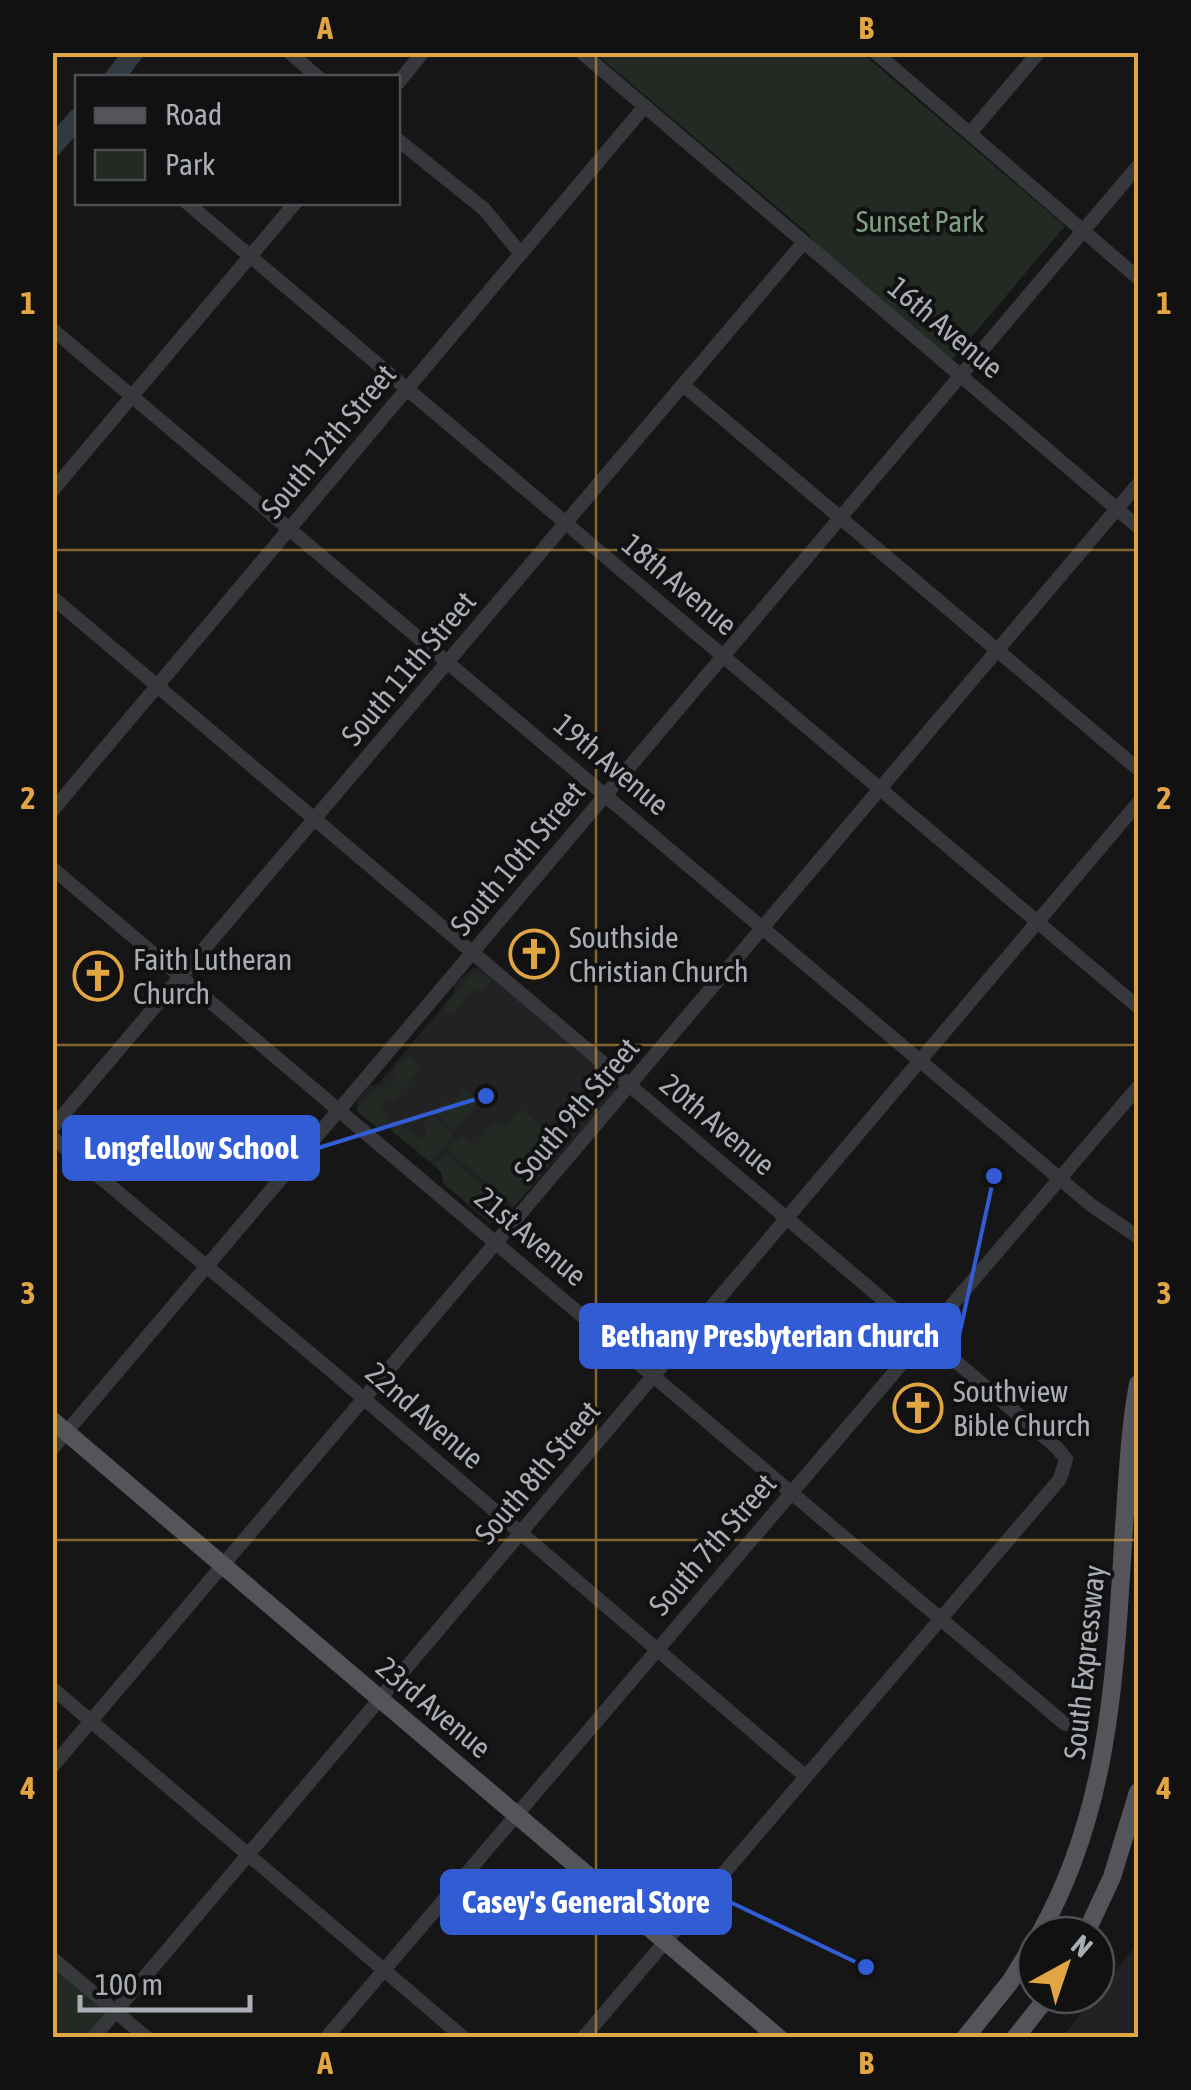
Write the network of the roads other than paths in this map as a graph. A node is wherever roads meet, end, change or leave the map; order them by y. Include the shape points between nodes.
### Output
1 (288, 52) edge
2 (423, 52) edge
3 (581, 52) edge
4 (875, 52) edge
5 (1039, 52) edge
6 (315, 75) edge
7 (400, 80) edge
8 (644, 106) junction
9 (970, 133) junction
10 (400, 142) edge
11 (1138, 166) edge
12 (189, 205) edge
13 (293, 205) edge
14 (1084, 231) junction
15 (804, 242) junction
16 (521, 254) junction
17 (250, 257) junction
18 (1138, 278) edge
19 (52, 329) edge
20 (961, 376) junction
21 (683, 385) junction
22 (407, 390) junction
23 (132, 396) junction
24 (1138, 484) edge
25 (52, 491) edge
26 (1118, 509) junction
27 (841, 518) junction
28 (566, 524) junction
29 (1138, 526) edge
30 (290, 528) junction
31 (52, 598) edge
32 (998, 650) junction
33 (723, 656) junction
34 (448, 662) junction
35 (157, 686) junction
36 (1138, 769) edge
37 (880, 789) junction
38 (606, 795) junction
39 (1138, 803) edge
40 (52, 811) edge
41 (315, 820) junction
42 (52, 868) edge
43 (1038, 922) junction
44 (764, 928) junction
45 (473, 953) junction
46 (182, 977) junction
47 (1138, 1007) edge
48 (920, 1061) junction
49 (631, 1086) junction
50 (1138, 1086) edge
51 (340, 1110) junction
52 (52, 1128) edge
53 (52, 1138) edge
54 (1060, 1179) junction
55 (788, 1218) junction
56 (1138, 1237) edge
57 (497, 1243) junction
58 (208, 1266) junction
59 (926, 1336) junction
60 (654, 1376) junction
61 (1138, 1384) edge
62 (364, 1399) junction
63 (60, 1426) edge
64 (52, 1449) edge
65 (792, 1492) junction
66 (521, 1533) junction
67 (224, 1565) junction
68 (941, 1619) junction
69 (658, 1649) junction
70 (52, 1688) edge
71 (381, 1698) junction
72 (92, 1721) junction
73 (1066, 1724) dead end
74 (52, 1767) edge
75 (805, 1776) junction
76 (1138, 1792) edge
77 (518, 1813) junction
78 (249, 1854) junction
79 (1048, 1915) edge
80 (1094, 1915) edge
81 (666, 1940) junction
82 (52, 1958) edge
83 (384, 1970) junction
84 (1016, 1972) edge
85 (116, 2011) junction
86 (1032, 2015) edge
87 (93, 2038) edge
88 (147, 2038) edge
89 (326, 2038) edge
90 (464, 2038) edge
91 (583, 2038) edge
92 (779, 2038) edge
93 (965, 2038) edge
94 (1014, 2038) edge

1 - 6 street
2 - 7 street
3 - 8 street, 16th Avenue
4 - 9 street
5 - 9 street
8 - 15 street, 16th Avenue
8 - 16 street, South 12th Street
9 - 14 street
10 - 16 street via 484,209
11 - 14 street, South 10th Street
12 - 17 street, 18th Avenue
13 - 17 street
14 - 18 street
14 - 20 street, South 10th Street
15 - 20 street, 16th Avenue
15 - 21 street, South 11th Street
16 - 22 street, South 12th Street
17 - 22 street, 18th Avenue
17 - 23 street
19 - 23 street, 19th Avenue
20 - 26 street, 16th Avenue
20 - 27 street, South 10th Street
21 - 27 street
21 - 28 street, South 11th Street
22 - 28 street, 18th Avenue
22 - 30 street, South 12th Street
23 - 25 street
23 - 30 street, 19th Avenue
24 - 26 street, South 9th Street
26 - 29 street, 16th Avenue
26 - 32 street, South 9th Street
27 - 32 street
27 - 33 street, South 10th Street
28 - 33 street, 18th Avenue
28 - 34 street, South 11th Street
30 - 34 street, 19th Avenue
30 - 35 street, South 12th Street
31 - 35 street, 20th Avenue
32 - 36 street
32 - 37 street, South 9th Street
33 - 37 street, 18th Avenue
33 - 38 street, South 10th Street
34 - 38 street, 19th Avenue
34 - 41 street, South 11th Street
35 - 40 street, South 12th Street
35 - 41 street, 20th Avenue
37 - 43 street, 18th Avenue
37 - 44 street, South 9th Street
38 - 44 street, 19th Avenue
38 - 45 street, South 10th Street
39 - 43 street, South 8th Street
41 - 45 street, 20th Avenue
41 - 46 street, South 11th Street
42 - 46 street, 21st Avenue
43 - 47 street, 18th Avenue
43 - 48 street, South 8th Street
44 - 48 street, 19th Avenue
44 - 49 street, South 9th Street
45 - 49 street, 20th Avenue
45 - 51 street, South 10th Street
46 - 51 street, 21st Avenue
46 - 52 street, South 11th Street
48 - 54 street, 19th Avenue
48 - 55 street, South 8th Street
49 - 55 street, 20th Avenue
49 - 57 street, South 9th Street
50 - 54 street, South 7th Street
51 - 57 street, 21st Avenue
51 - 58 street, South 10th Street
53 - 58 street, 22nd Avenue
54 - 56 street, 19th Avenue
54 - 59 street, South 7th Street
55 - 59 street, 20th Avenue
55 - 60 street, South 8th Street
57 - 60 street, 21st Avenue
57 - 62 street, South 9th Street
58 - 62 street, 22nd Avenue
58 - 63 street, South 10th Street
59 - 65 street, South 7th Street
59 - 68 street, 20th Avenue via 1064,1454 1066,1464
60 - 65 street, 21st Avenue
60 - 66 street, South 8th Street
61 - 79 main road, South Expressway via 1106,1746 1078,1852
62 - 66 street, 22nd Avenue
62 - 67 street, South 9th Street
63 - 64 street, South 10th Street
63 - 67 main road, 23rd Avenue
65 - 68 street, 21st Avenue
65 - 69 street, South 7th Street
66 - 69 street, 22nd Avenue
66 - 71 street, South 8th Street
67 - 71 main road, 23rd Avenue
67 - 72 street, South 9th Street
68 - 73 street, 21st Avenue
68 - 75 street
69 - 75 street, 22nd Avenue
69 - 77 street, South 7th Street
70 - 72 street
71 - 77 main road, 23rd Avenue
71 - 78 street, South 8th Street
72 - 74 street, South 9th Street
72 - 78 street
75 - 81 street
76 - 80 main road
77 - 81 main road, 23rd Avenue
77 - 83 street, South 7th Street
78 - 83 street
78 - 85 street, South 8th Street
81 - 91 street
81 - 92 main road, 23rd Avenue
82 - 85 street
83 - 89 street, South 7th Street
83 - 90 street
84 - 93 main road, South Expressway
85 - 87 street, South 8th Street
85 - 88 street
86 - 94 main road

